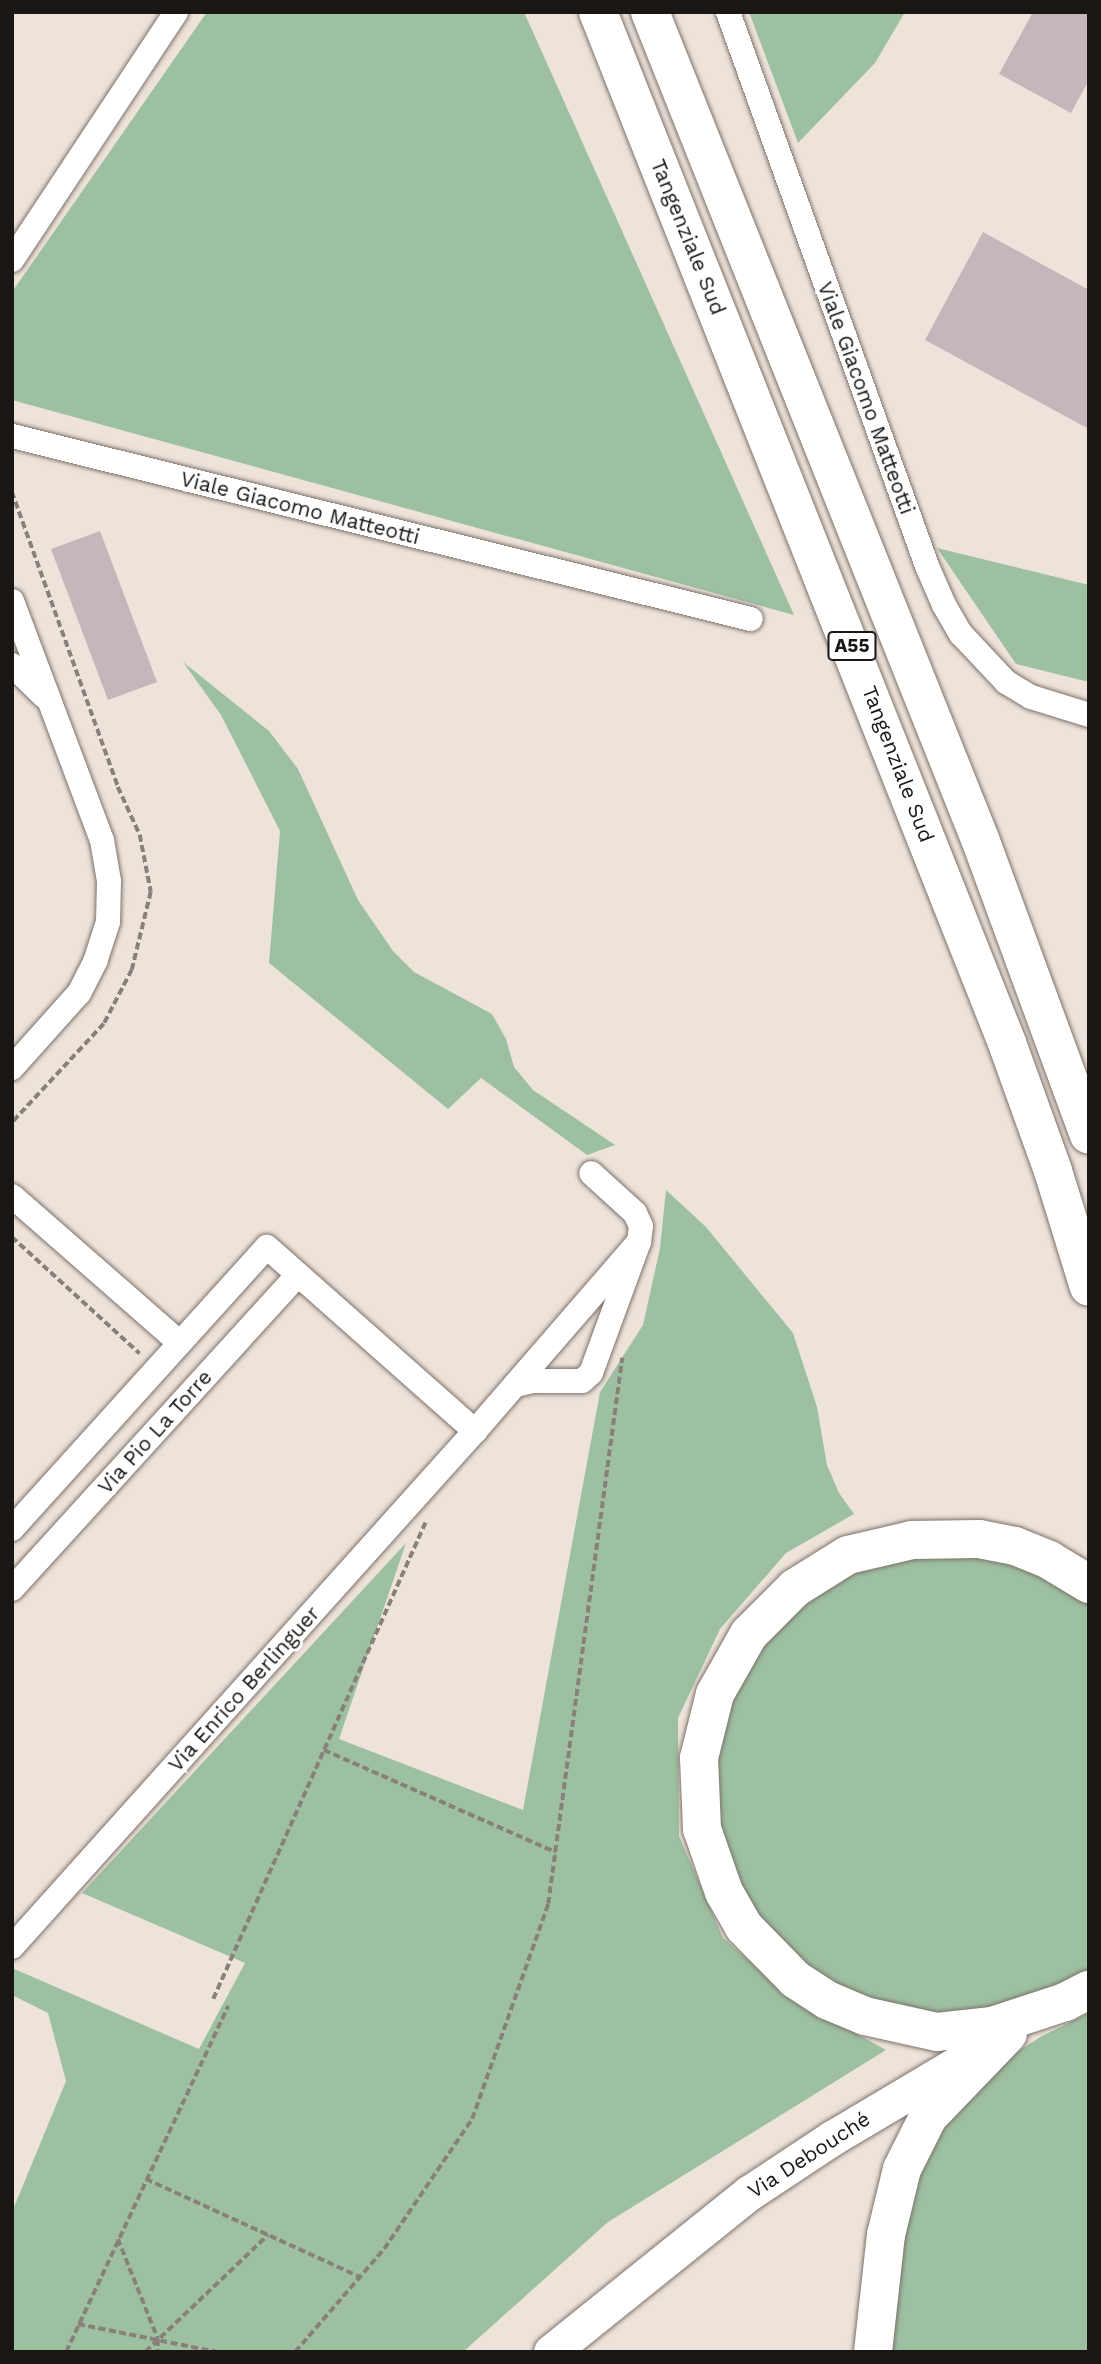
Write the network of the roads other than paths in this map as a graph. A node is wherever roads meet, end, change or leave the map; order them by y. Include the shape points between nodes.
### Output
1 (176, 12) edge
2 (598, 12) edge
3 (650, 12) edge
4 (728, 12) edge
5 (12, 260) edge
6 (12, 436) edge
7 (12, 601) edge
8 (751, 619) dead end
9 (12, 665) edge
10 (51, 703) junction
11 (1089, 715) edge
12 (980, 839) junction
13 (1089, 1064) edge
14 (12, 1068) edge
15 (1089, 1135) edge
16 (591, 1173) dead end
17 (12, 1196) edge
18 (639, 1242) junction
19 (298, 1275) junction
20 (1089, 1287) edge
21 (577, 1313) junction
22 (606, 1332) junction
23 (180, 1343) junction
24 (515, 1385) junction
25 (475, 1431) junction
26 (12, 1529) edge
27 (1089, 1584) edge
28 (12, 1589) edge
29 (12, 1947) edge
30 (1077, 1996) edge
31 (1008, 2034) junction
32 (551, 2352) edge
33 (873, 2352) edge

1 - 5 street
2 - 20 highway, Tangenziale Sud / A55 via 1007,1043
3 - 12 highway, A55
4 - 11 street, Viale Giacomo Matteotti via 926,566 944,605 961,634 1006,682 1031,697
6 - 8 street, Viale Giacomo Matteotti
7 - 10 street
9 - 10 street
10 - 14 street via 102,840 109,881 108,922 79,993
12 - 13 highway via 1056,973
12 - 15 highway, A55
16 - 18 street via 635,1213 641,1226
17 - 23 street, Via Pio La Torre
18 - 21 street, Via Enrico Berlinguer
18 - 22 street
19 - 23 street, Via Pio La Torre via 267,1247
19 - 25 street
19 - 28 street, Via Pio La Torre
21 - 22 street via 596,1312 603,1318
21 - 24 street, Via Enrico Berlinguer
22 - 24 street via 591,1373 582,1381
23 - 26 street, Via Pio La Torre
24 - 25 street, Via Enrico Berlinguer
25 - 29 street, Via Enrico Berlinguer
27 - 30 highway via 1015,1546 979,1539 912,1540 848,1555 795,1588 749,1634 715,1694 699,1758 702,1829 724,1892 744,1927 795,1979 827,2000 865,2016 937,2032 992,2026
30 - 31 main road, Via Debouché
31 - 32 main road, Via Debouché via 749,2193
31 - 33 highway via 928,2117 902,2169 886,2235

